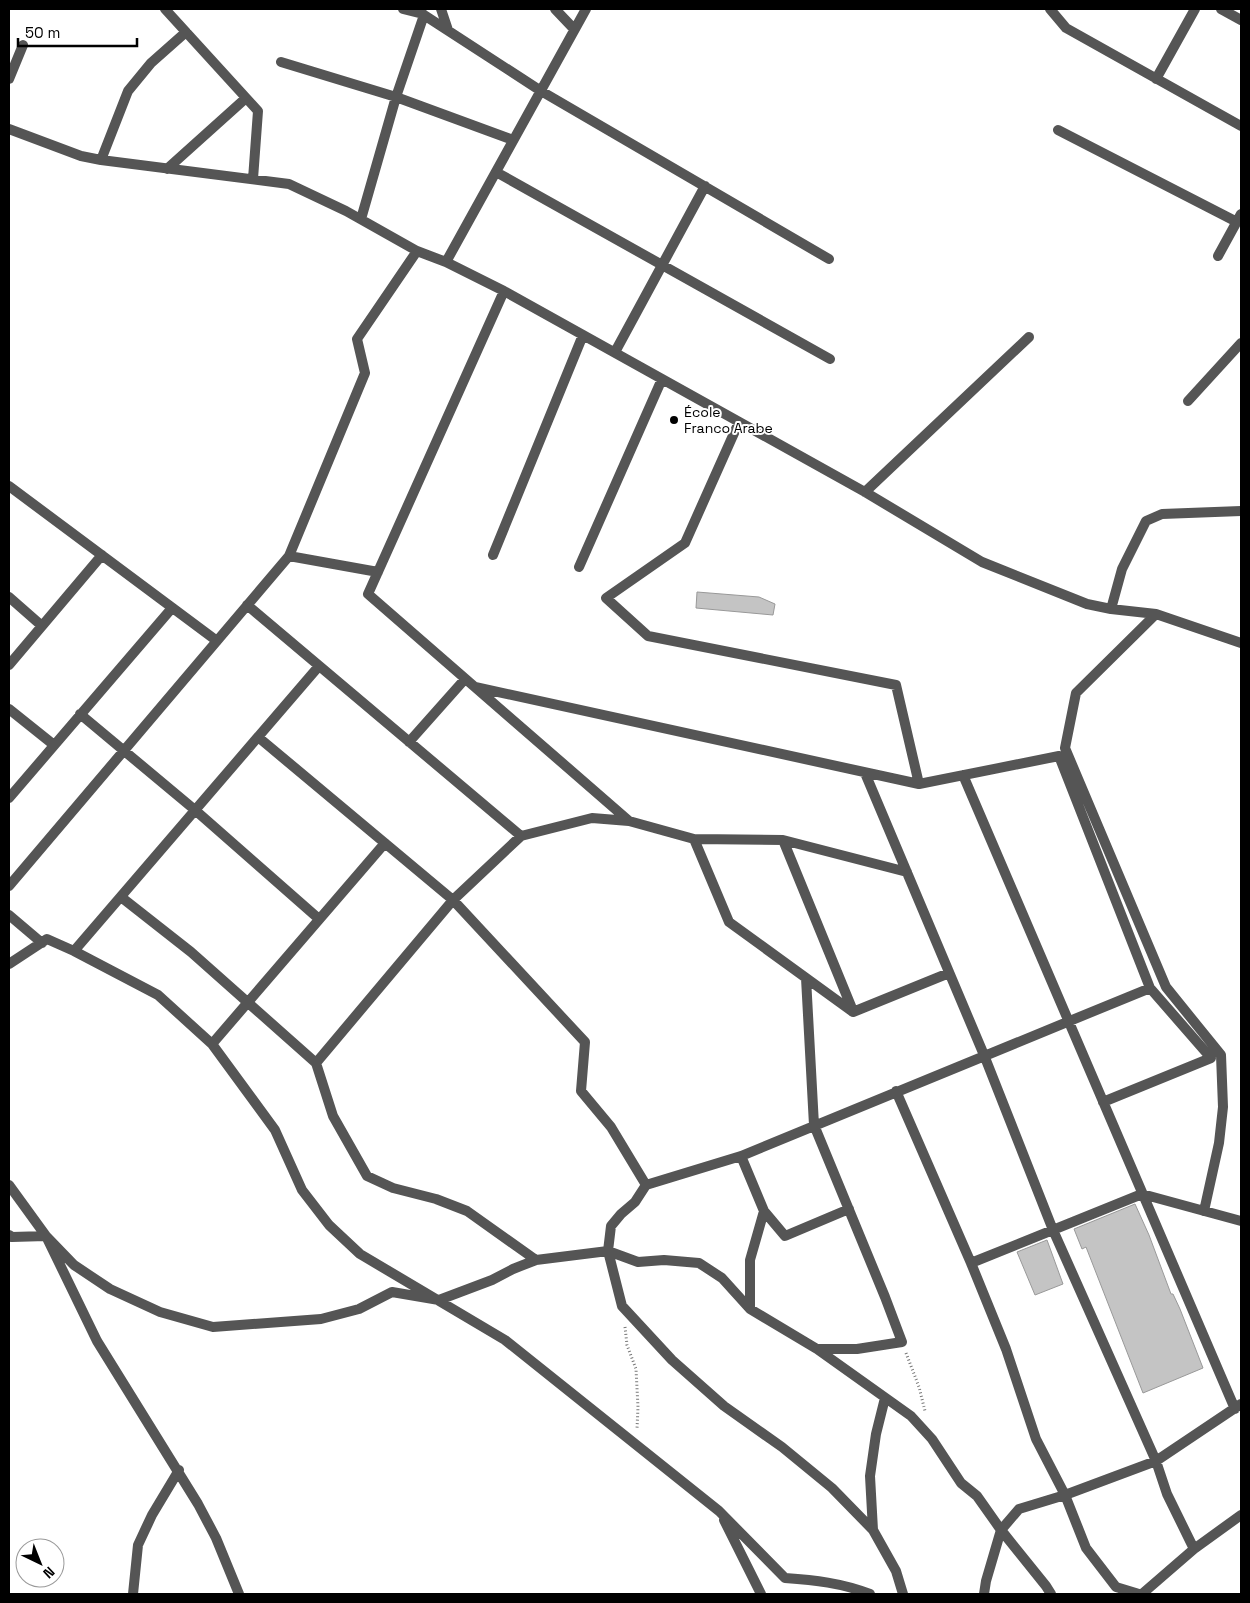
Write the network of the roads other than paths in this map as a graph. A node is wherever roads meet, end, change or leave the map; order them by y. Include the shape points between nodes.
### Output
1 (164, 9) edge
2 (403, 9) edge
3 (441, 9) edge
4 (555, 9) edge
5 (586, 9) edge
6 (1050, 9) edge
7 (1195, 9) edge
8 (1221, 9) edge
9 (421, 12) edge
10 (1241, 20) edge
11 (574, 29) junction
12 (448, 30) junction
13 (186, 32) junction
14 (23, 46) dead end
15 (281, 62) dead end
16 (1156, 78) junction
17 (9, 79) edge
18 (541, 90) junction
19 (396, 97) junction
20 (246, 98) junction
21 (1241, 126) edge
22 (9, 129) edge
23 (1058, 130) dead end
24 (513, 140) junction
25 (101, 160) junction
26 (167, 168) junction
27 (496, 172) junction
28 (253, 179) junction
29 (705, 186) junction
30 (1239, 218) edge
31 (361, 219) junction
32 (417, 251) junction
33 (1218, 256) dead end
34 (829, 259) dead end
35 (446, 262) junction
36 (662, 265) junction
37 (504, 291) junction
38 (583, 335) junction
39 (1028, 337) dead end
40 (1241, 342) edge
41 (614, 352) junction
42 (830, 359) dead end
43 (662, 379) junction
44 (1188, 400) dead end
45 (739, 422) junction
46 (9, 486) edge
47 (865, 492) junction
48 (1241, 511) edge
49 (102, 555) junction
50 (493, 555) dead end
51 (289, 556) junction
52 (579, 567) dead end
53 (378, 572) junction
54 (9, 597) edge
55 (247, 605) junction
56 (172, 608) junction
57 (1111, 609) junction
58 (1156, 614) junction
59 (42, 626) junction
60 (217, 641) junction
61 (1241, 643) edge
62 (9, 665) edge
63 (319, 666) junction
64 (465, 679) junction
65 (475, 687) junction
66 (9, 708) edge
67 (80, 714) junction
68 (258, 737) junction
69 (409, 742) junction
70 (54, 746) junction
71 (124, 750) junction
72 (865, 773) junction
73 (963, 775) junction
74 (919, 784) junction
75 (9, 798) edge
76 (195, 810) junction
77 (629, 820) junction
78 (521, 836) junction
79 (694, 839) junction
80 (783, 840) junction
81 (385, 843) junction
82 (907, 872) junction
83 (9, 886) edge
84 (120, 897) junction
85 (454, 900) junction
86 (9, 915) edge
87 (319, 919) junction
88 (42, 943) junction
89 (74, 951) junction
90 (9, 964) edge
91 (949, 973) junction
92 (806, 978) junction
93 (1150, 988) junction
94 (248, 1002) junction
95 (853, 1012) junction
96 (1068, 1021) junction
97 (212, 1044) junction
98 (984, 1055) junction
99 (316, 1063) junction
100 (896, 1091) junction
101 (1102, 1102) junction
102 (814, 1125) junction
103 (741, 1156) junction
104 (9, 1185) edge
105 (646, 1185) junction
106 (1142, 1194) junction
107 (849, 1210) junction
108 (764, 1211) junction
109 (1204, 1211) junction
110 (1241, 1221) edge
111 (1053, 1230) junction
112 (9, 1236) edge
113 (46, 1236) junction
114 (608, 1251) junction
115 (536, 1260) junction
116 (971, 1263) junction
117 (439, 1300) junction
118 (750, 1309) junction
119 (817, 1349) junction
120 (885, 1398) junction
121 (1238, 1407) edge
122 (1156, 1461) junction
123 (179, 1470) junction
124 (1065, 1495) junction
125 (719, 1510) junction
126 (1241, 1515) edge
127 (874, 1530) junction
128 (1001, 1530) junction
129 (1194, 1549) junction
130 (133, 1594) edge
131 (239, 1594) edge
132 (762, 1594) edge
133 (870, 1594) edge
134 (903, 1594) edge
135 (984, 1594) edge
136 (1051, 1594) edge
137 (1140, 1594) edge

1 - 13 street
2 - 9 street
3 - 12 street
4 - 11 street
5 - 11 street
6 - 16 street via 1066,28
7 - 16 street
8 - 10 street
9 - 12 street
9 - 19 street
11 - 18 street
12 - 18 street
13 - 20 street
13 - 25 street via 150,63 128,91
14 - 17 street
15 - 19 street
16 - 21 street
18 - 24 street
18 - 29 street
19 - 24 street
19 - 31 street
20 - 26 street
20 - 28 street via 258,111
22 - 25 street via 81,156
23 - 30 street
24 - 27 street
25 - 26 street
26 - 28 street
27 - 35 street
27 - 36 street
28 - 31 street via 290,184
29 - 34 street
29 - 36 street
30 - 33 street
31 - 32 street
32 - 35 street
32 - 51 street via 358,339 365,373
35 - 37 street
36 - 41 street
36 - 42 street
37 - 38 street
37 - 53 street
38 - 41 street
38 - 50 street
39 - 47 street
40 - 44 street
41 - 43 street
43 - 45 street
43 - 52 street
45 - 47 street
45 - 74 street via 685,543 606,598 648,636 896,686
46 - 49 street
47 - 57 street via 982,562 1087,604
48 - 57 street via 1162,514 1146,521 1122,569
49 - 56 street
49 - 59 street
51 - 53 street
51 - 55 street
53 - 64 street via 368,594
54 - 59 street
55 - 60 street
55 - 63 street
56 - 60 street
56 - 67 street
57 - 58 street
58 - 61 street
58 - 109 street via 1076,692 1065,748 1166,987 1221,1055 1223,1107 1219,1143
59 - 62 street
60 - 71 street
63 - 68 street
63 - 69 street
64 - 65 street
64 - 69 street
65 - 72 street
65 - 77 street
66 - 70 street
67 - 70 street
67 - 71 street
68 - 76 street
68 - 81 street
69 - 78 street
70 - 75 street
71 - 76 street
71 - 83 street
72 - 74 street
72 - 82 street
73 - 74 street
73 - 93 street via 1059,756
73 - 96 street
76 - 84 street
76 - 87 street
77 - 78 street via 592,818
77 - 79 street
78 - 85 street
79 - 80 street
79 - 92 street via 729,922
80 - 82 street
80 - 95 street
81 - 85 street
81 - 87 street
82 - 91 street
84 - 89 street
84 - 94 street via 191,952
85 - 99 street
85 - 105 street via 585,1042 581,1091 612,1127
86 - 88 street
87 - 94 street
88 - 89 street via 47,939
88 - 90 street
89 - 97 street via 158,995
91 - 95 street
91 - 98 street
92 - 95 street
92 - 102 street
93 - 96 street
93 - 101 street via 1211,1058
94 - 97 street
94 - 99 street
96 - 98 street
96 - 101 street
97 - 117 street via 275,1130 302,1190 329,1225 360,1254
98 - 100 street
98 - 111 street
99 - 115 street via 332,1116 367,1176 393,1188 466,1210
100 - 102 street
100 - 116 street
101 - 106 street
102 - 103 street
102 - 107 street
103 - 105 street
103 - 108 street
104 - 113 street
105 - 114 street via 635,1202 611,1226
106 - 109 street
106 - 111 street
106 - 121 street
107 - 108 street via 785,1236
107 - 119 street via 902,1342 856,1349
108 - 118 street via 750,1260
109 - 110 street
111 - 116 street
111 - 122 street
112 - 113 street
113 - 117 street via 74,1265 110,1289 160,1312 213,1327 321,1319 359,1309 392,1292
113 - 123 street via 97,1341
114 - 115 street
114 - 118 street via 638,1262 699,1262 722,1278
114 - 127 street via 622,1306 672,1360 724,1406 832,1488
115 - 117 street
116 - 124 street via 1006,1349 1036,1439
117 - 125 street via 505,1340
118 - 119 street
119 - 120 street
120 - 127 street via 870,1476
120 - 128 street via 911,1416 932,1439 961,1483 977,1496
121 - 122 street
122 - 124 street
122 - 129 street via 1167,1494
123 - 130 street via 138,1545
123 - 131 street via 216,1538
124 - 128 street via 1019,1509
124 - 137 street via 1086,1548 1116,1587
125 - 132 street
125 - 133 street via 785,1578 851,1586
126 - 129 street
127 - 134 street via 896,1571
128 - 135 street
128 - 136 street
129 - 137 street

